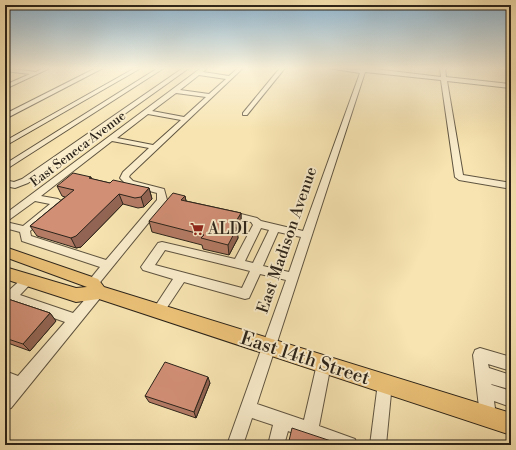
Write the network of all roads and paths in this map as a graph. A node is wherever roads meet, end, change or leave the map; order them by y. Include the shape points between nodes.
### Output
1 (60, 89) edge
2 (101, 89) edge
3 (130, 89) edge
4 (154, 89) edge
5 (178, 89) edge
6 (219, 89) edge
7 (266, 89) edge
8 (356, 89) edge
9 (445, 89) edge
10 (175, 91) junction
11 (96, 92) junction
12 (104, 94) dead end
13 (111, 95) dead end
14 (119, 96) junction
15 (211, 96) junction
16 (126, 97) dead end
17 (138, 99) junction
18 (160, 102) junction
19 (146, 112) junction
20 (245, 114) dead end
21 (5, 117) edge
22 (186, 119) junction
23 (111, 139) junction
24 (5, 144) edge
25 (154, 148) junction
26 (5, 168) edge
27 (62, 176) junction
28 (78, 179) edge
29 (126, 180) junction
30 (5, 183) edge
31 (115, 183) edge
32 (511, 186) edge
33 (33, 198) junction
34 (5, 209) edge
35 (18, 209) junction
36 (219, 212) edge
37 (5, 219) edge
38 (258, 224) junction
39 (5, 225) edge
40 (275, 228) junction
41 (24, 230) junction
42 (306, 235) junction
43 (5, 252) edge
44 (108, 264) junction
45 (238, 264) junction
46 (257, 269) junction
47 (5, 272) edge
48 (180, 276) junction
49 (291, 277) junction
50 (28, 280) junction
51 (96, 287) junction
52 (7, 300) edge
53 (158, 311) junction
54 (75, 320) junction
55 (268, 346) junction
56 (324, 364) junction
57 (511, 364) edge
58 (483, 374) junction
59 (5, 378) edge
60 (509, 382) dead end
61 (385, 383) junction
62 (20, 384) junction
63 (485, 391) junction
64 (511, 399) edge
65 (5, 402) edge
66 (247, 408) junction
67 (488, 416) junction
68 (282, 420) junction
69 (511, 424) edge
70 (310, 431) junction
71 (235, 445) edge
72 (276, 445) edge
73 (349, 445) edge
74 (378, 445) edge

1 - 21 street
2 - 11 street
3 - 14 street
4 - 17 street
5 - 10 street, East Seneca Avenue
6 - 15 street
7 - 20 street
8 - 42 street, East Madison Avenue
9 - 32 street via 459,177
10 - 15 street
10 - 18 street, East Seneca Avenue
11 - 12 street
11 - 24 street
13 - 14 street
14 - 16 street
14 - 26 street
15 - 22 street
17 - 18 street
17 - 30 street via 25,181 15,185
18 - 19 street, East Seneca Avenue
19 - 22 street
19 - 23 street, East Seneca Avenue
22 - 25 street
23 - 25 street
23 - 27 street, East Seneca Avenue
25 - 29 street via 126,174
27 - 28 street
27 - 33 street, East Seneca Avenue
29 - 31 street
29 - 44 street via 161,191 162,200
33 - 35 street, East Seneca Avenue
33 - 41 street via 58,202
34 - 35 street
35 - 37 street, East Seneca Avenue
36 - 38 street via 254,220
38 - 40 street
38 - 45 street
39 - 41 street
40 - 42 street
40 - 46 street
41 - 44 street via 26,238
42 - 49 street, East Madison Avenue
43 - 51 main road, East 14th Street
44 - 51 street
45 - 46 street
45 - 48 street via 162,246 147,267
46 - 48 street via 245,294
46 - 49 street
47 - 50 main road, East 14th Street
48 - 53 street
49 - 55 street, East Madison Avenue
50 - 51 main road, East 14th Street via 76,295
50 - 52 street
51 - 53 main road, East 14th Street
51 - 54 street
52 - 54 street
53 - 55 main road, East 14th Street
54 - 62 street
55 - 56 main road, East 14th Street
55 - 66 street, East Madison Avenue
56 - 61 main road, East 14th Street
56 - 70 street
57 - 58 street via 480,355
58 - 60 street
58 - 63 street
59 - 62 street
61 - 67 main road, East 14th Street
61 - 74 street
62 - 65 street
63 - 64 street
63 - 67 street
66 - 68 street
66 - 71 street, East Madison Avenue
67 - 69 main road, East 14th Street
68 - 70 street
68 - 72 street
70 - 73 street

